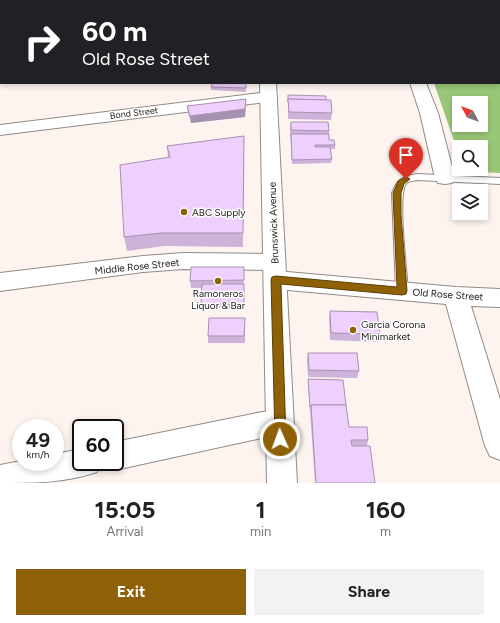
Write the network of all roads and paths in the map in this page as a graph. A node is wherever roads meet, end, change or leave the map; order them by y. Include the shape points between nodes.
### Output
1 (418, 84) edge
2 (268, 90) edge
3 (0, 130) edge
4 (445, 178) junction
5 (500, 181) edge
6 (275, 271) junction
7 (0, 282) edge
8 (402, 291) junction
9 (456, 296) junction
10 (500, 298) edge
11 (280, 424) junction
12 (500, 446) edge
13 (124, 454) edge
14 (72, 465) edge
15 (0, 480) edge
16 (282, 483) edge

1 - 4 street via 429,114
2 - 3 street, Bond Street
2 - 6 street, Brunswick Avenue
4 - 5 lane
4 - 8 lane via 406,179 401,183 397,193
6 - 7 street, Middle Rose Street via 183,261
6 - 8 street, Old Rose Street
6 - 11 street, Brunswick Avenue
8 - 9 street, Old Rose Street
9 - 10 street, Old Rose Street
9 - 12 street
11 - 13 street via 262,425
11 - 16 street, Brunswick Avenue
14 - 15 street

